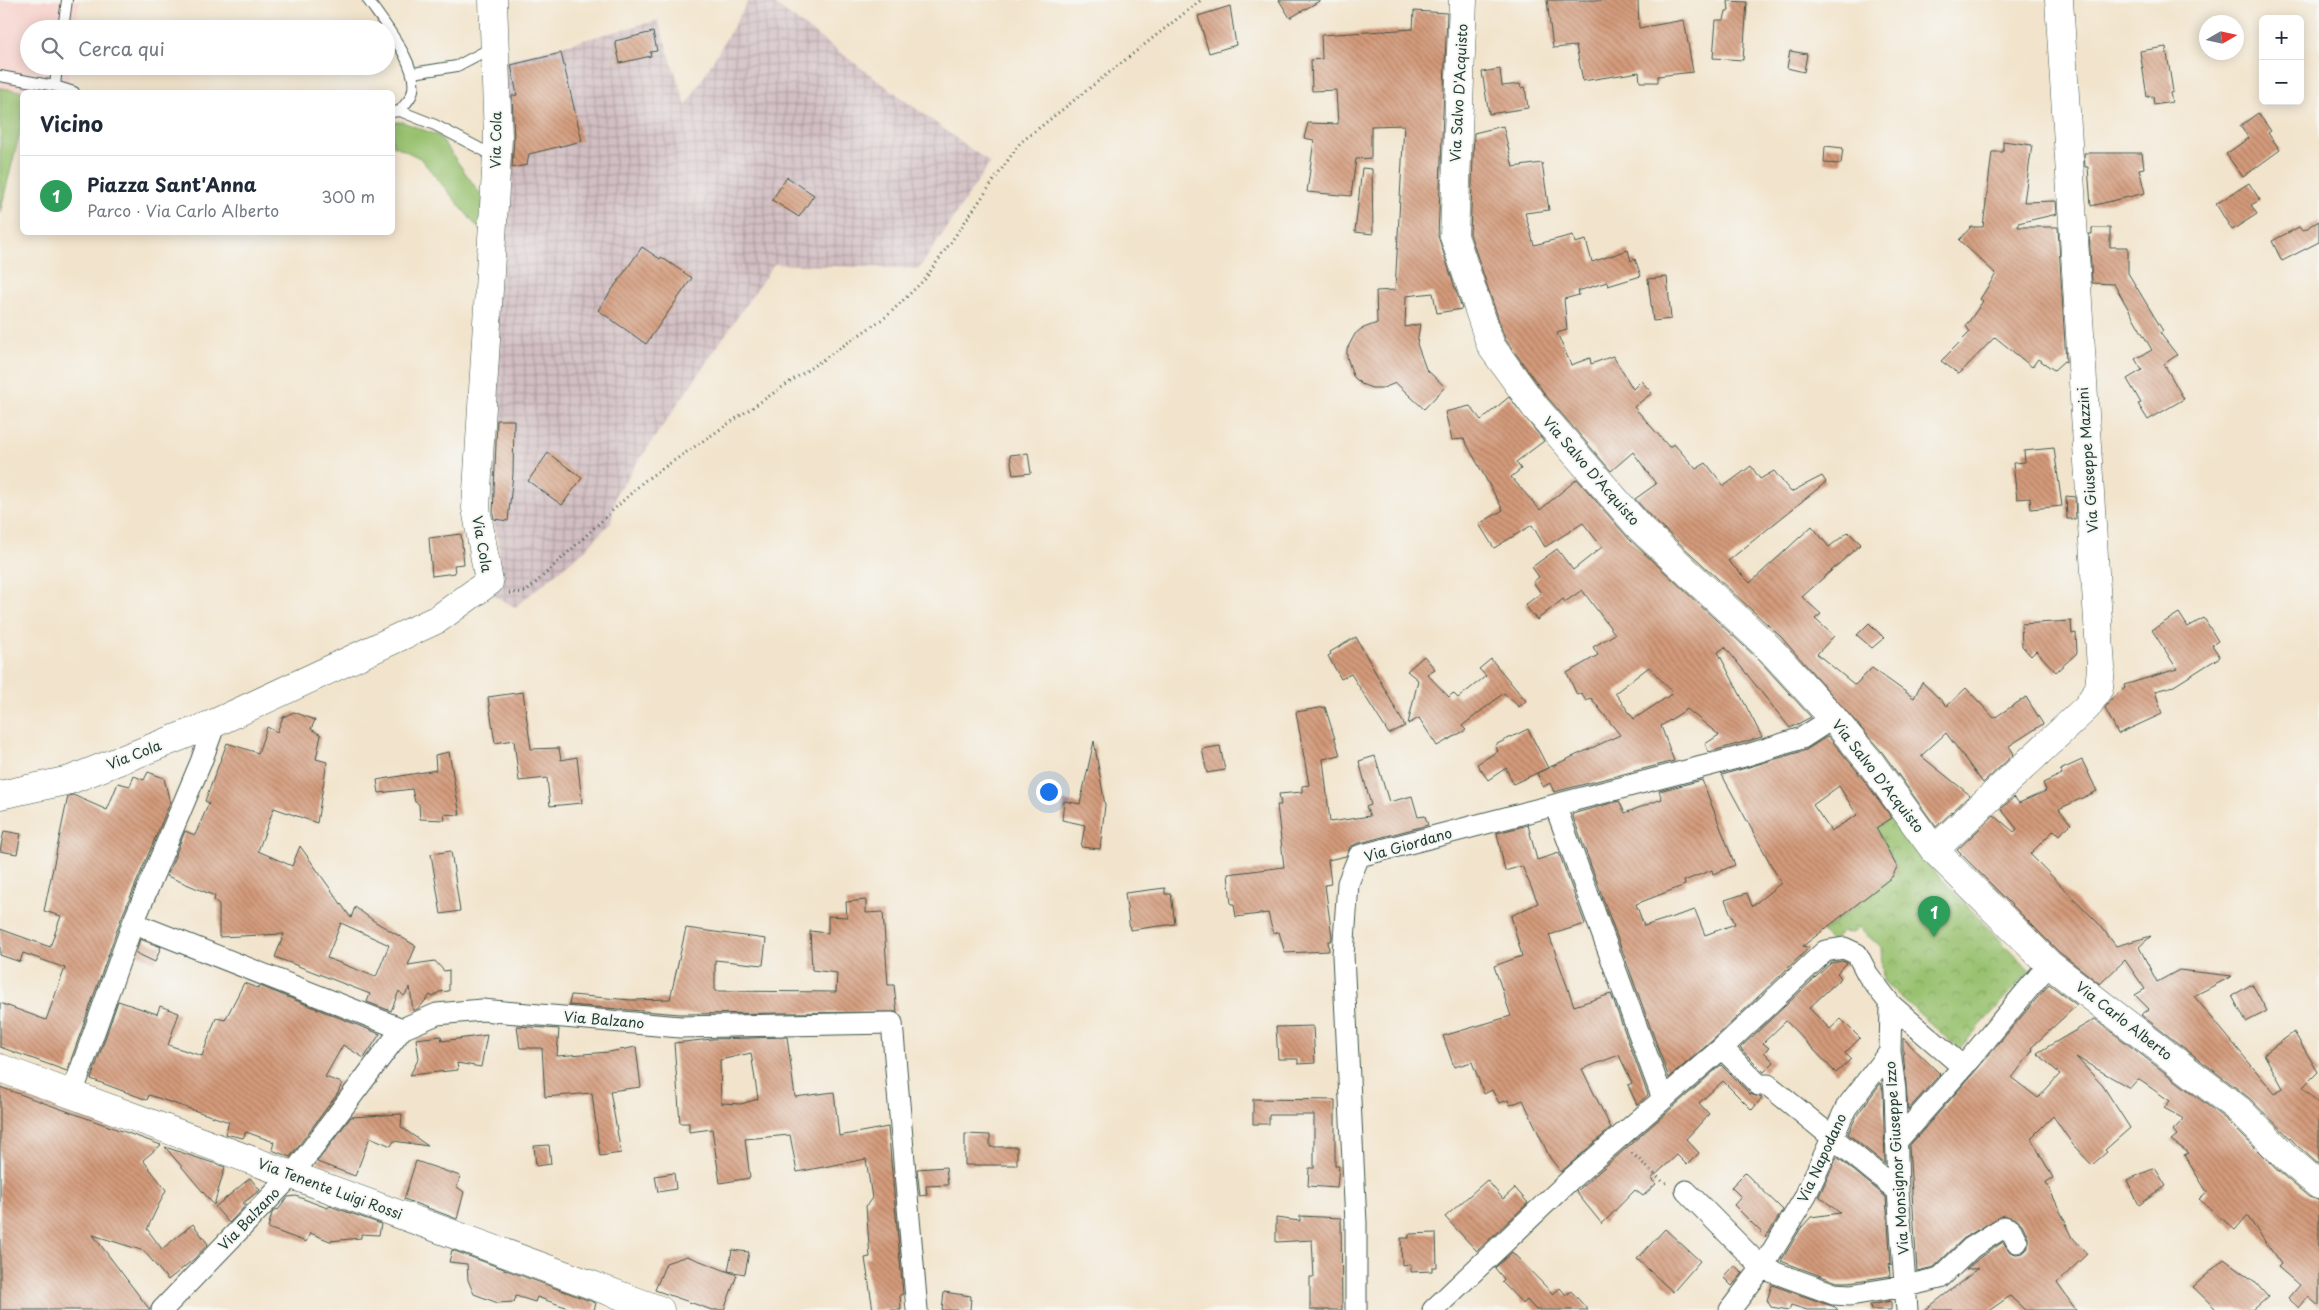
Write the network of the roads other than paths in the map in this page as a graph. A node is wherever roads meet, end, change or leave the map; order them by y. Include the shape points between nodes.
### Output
1 (67, 0) edge
2 (368, 0) edge
3 (493, 0) edge
4 (1463, 0) edge
5 (1473, 0) edge
6 (2059, 0) edge
7 (64, 20) edge
8 (381, 20) edge
9 (395, 41) edge
10 (495, 46) junction
11 (413, 73) junction
12 (57, 75) edge
13 (0, 76) edge
14 (55, 86) junction
15 (68, 90) edge
16 (396, 112) edge
17 (1458, 132) junction
18 (496, 157) junction
19 (1833, 718) junction
20 (215, 723) junction
21 (0, 795) edge
22 (1555, 805) junction
23 (1934, 850) junction
24 (133, 923) junction
25 (2050, 964) junction
26 (1891, 1005) junction
27 (402, 1029) junction
28 (1722, 1048) junction
29 (1890, 1052) junction
30 (1963, 1067) junction
31 (0, 1068) edge
32 (72, 1094) junction
33 (1663, 1099) junction
34 (1832, 1136) junction
35 (1896, 1142) junction
36 (292, 1175) junction
37 (2319, 1185) edge
38 (1686, 1191) road end
39 (1898, 1191) junction
40 (2017, 1242) dead end
41 (1762, 1268) junction
42 (1906, 1286) junction
43 (162, 1310) edge
44 (660, 1310) edge
45 (917, 1310) edge
46 (1356, 1310) edge
47 (1433, 1310) edge
48 (1730, 1310) edge
49 (1907, 1310) edge

1 - 7 lane
2 - 8 lane
3 - 10 street, Via Cola
4 - 17 street, Via Salvo D'Acquisto
5 - 17 street via 1471,80
6 - 23 street, Via Giuseppe Mazzini via 2101,668 2099,688 2087,707
9 - 11 lane
10 - 11 lane via 457,66
10 - 18 street, Via Cola
11 - 16 lane via 412,94
12 - 14 lane
13 - 14 lane
14 - 15 lane
16 - 18 lane via 435,125
17 - 19 street, Via Salvo D'Acquisto via 1454,236 1491,346 1535,407 1640,528 1769,648
18 - 20 street, Via Cola via 476,508 489,582 438,619
19 - 22 street, Via Giordano via 1802,738
19 - 23 street, Via Salvo D'Acquisto via 1870,762
20 - 21 street, Via Cola via 70,780
20 - 24 street via 202,762
22 - 33 street
22 - 46 street, Via Giordano via 1359,856 1348,883 1343,955 1356,1223
23 - 25 street, Via Carlo Alberto
24 - 27 street
24 - 32 street
25 - 30 street
25 - 37 street, Via Carlo Alberto via 2238,1109
26 - 28 street via 1857,954 1844,948 1825,951
26 - 29 street, Via Monsignor Giuseppe Izzo
26 - 30 street
27 - 36 street, Via Balzano
27 - 45 street, Via Balzano via 437,1014 482,1010 680,1027 892,1023
28 - 33 street
28 - 34 street via 1760,1084 1768,1085
29 - 34 street, Via Napodano via 1846,1108
29 - 35 street, Via Monsignor Giuseppe Izzo
30 - 35 street
31 - 32 street, Via Tenente Luigi Rossi
32 - 36 street, Via Tenente Luigi Rossi
33 - 47 street via 1571,1179
34 - 39 street
34 - 41 street, Via Napodano via 1804,1199
35 - 39 street, Via Monsignor Giuseppe Izzo
36 - 43 street, Via Balzano
36 - 44 street, Via Tenente Luigi Rossi
38 - 41 street
39 - 42 street, Via Monsignor Giuseppe Izzo
40 - 42 street via 2011,1230 2004,1226 1971,1248 1940,1278
41 - 42 street via 1834,1294 1850,1295
41 - 48 street, Via Napodano
42 - 49 street, Via Monsignor Giuseppe Izzo

